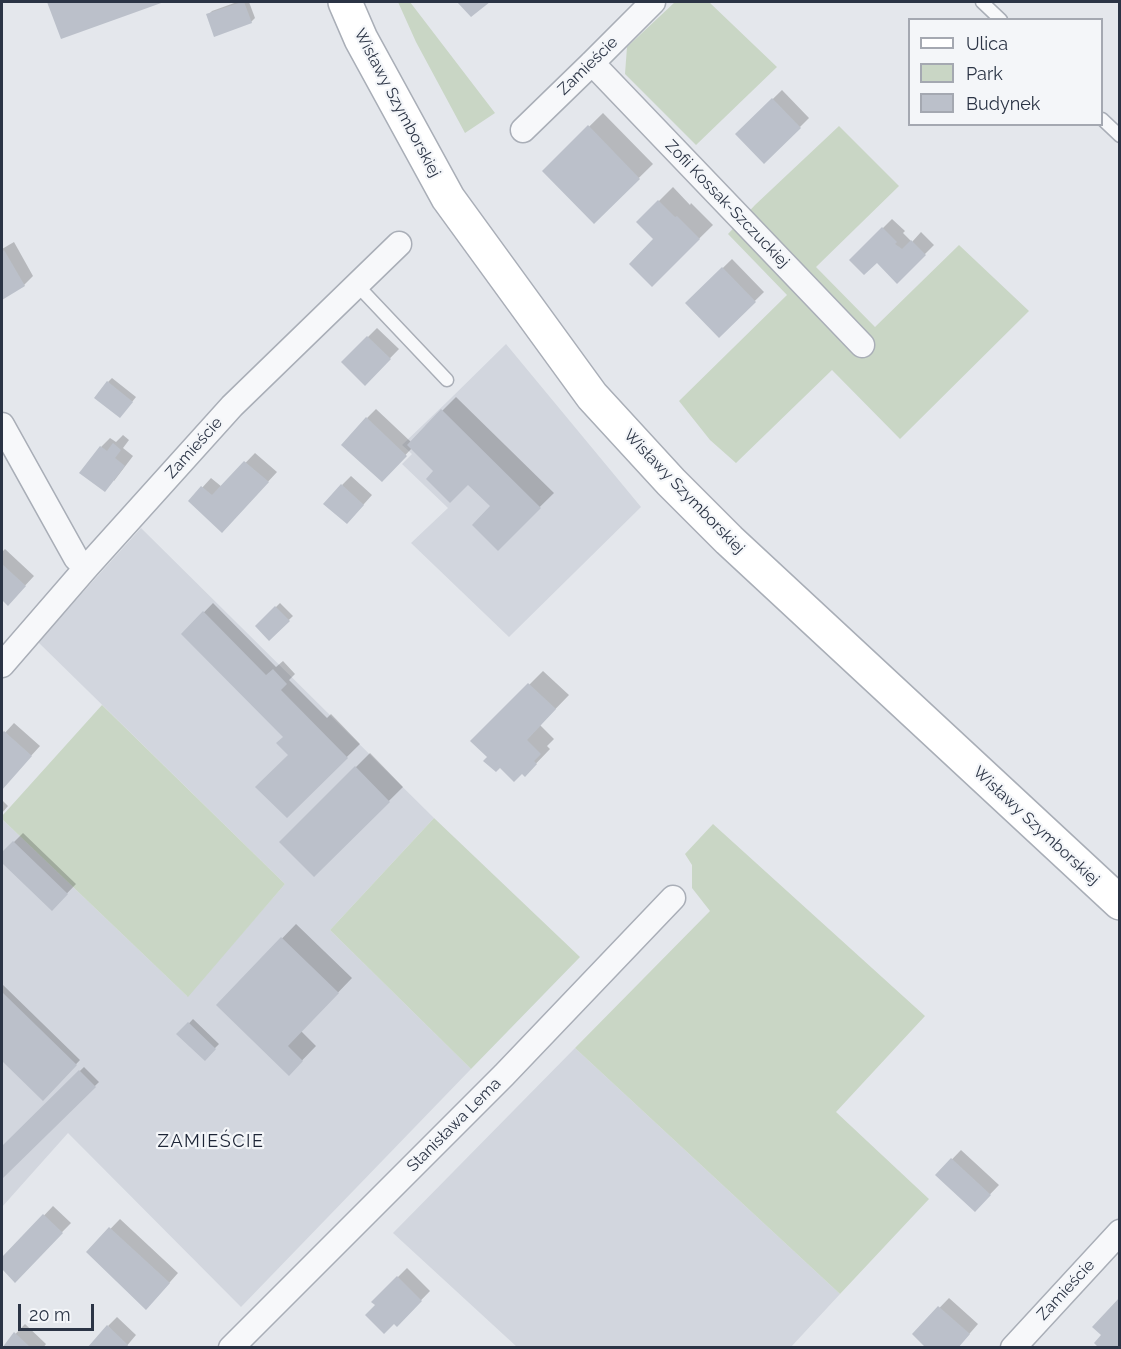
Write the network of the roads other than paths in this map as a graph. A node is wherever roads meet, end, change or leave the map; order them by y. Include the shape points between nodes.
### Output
1 (345, 2) edge
2 (653, 2) edge
3 (982, 2) edge
4 (999, 18) edge
5 (592, 63) junction
6 (1103, 121) edge
7 (523, 130) dead end
8 (1119, 136) edge
9 (399, 244) dead end
10 (357, 285) junction
11 (862, 345) dead end
12 (447, 380) dead end
13 (2, 425) edge
14 (86, 568) junction
15 (2, 665) edge
16 (673, 898) dead end
17 (1119, 903) edge
18 (1119, 1232) edge
19 (231, 1347) edge
20 (1013, 1347) edge

1 - 17 main road, Wisławy Szymborskiej via 361,39 448,198 592,396 729,540
2 - 5 street, Zamieście
3 - 4 lane
5 - 7 street, Zamieście
5 - 11 street, Zofii Kossak-Szczuckiej
6 - 8 lane
9 - 10 street, Zamieście
10 - 12 lane
10 - 14 street, Zamieście via 232,406
13 - 14 street via 75,558
14 - 15 street, Zamieście
16 - 19 street, Stanisława Lema via 504,1075
18 - 20 street, Zamieście

